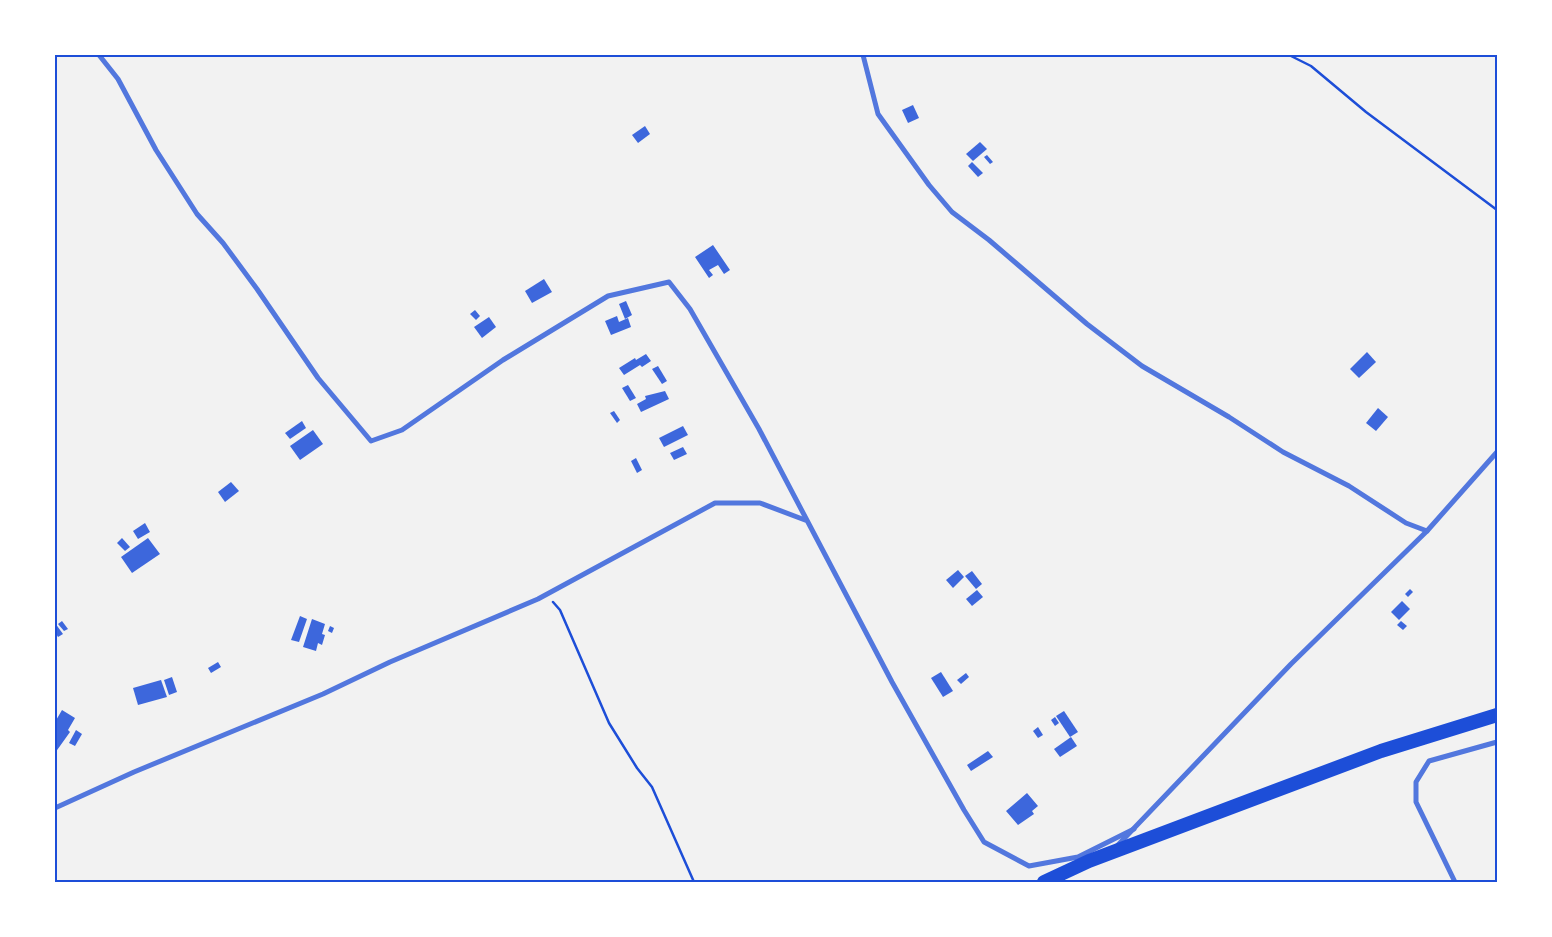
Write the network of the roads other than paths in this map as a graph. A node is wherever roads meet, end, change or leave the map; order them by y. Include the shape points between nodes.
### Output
1 (99, 55) edge
2 (863, 55) edge
3 (1497, 452) edge
4 (805, 520) junction
5 (1427, 531) junction
6 (1497, 715) edge
7 (1497, 742) edge
8 (55, 808) edge
9 (1134, 829) junction
10 (1110, 853) junction
11 (1044, 882) edge
12 (1456, 882) edge

1 - 4 street via 118,79 156,150 197,214 257,289 318,378 372,441 402,430 504,360 608,296 669,282 690,309 778,464
2 - 5 street via 878,114 952,212 1142,366 1282,452
3 - 5 street
4 - 8 street via 760,503 715,502 544,595 323,694
4 - 9 street via 984,842 1029,866 1078,856
5 - 9 street via 1290,664
6 - 10 highway via 1380,751
7 - 12 street via 1429,761 1416,782 1416,802
9 - 10 street
10 - 11 highway

